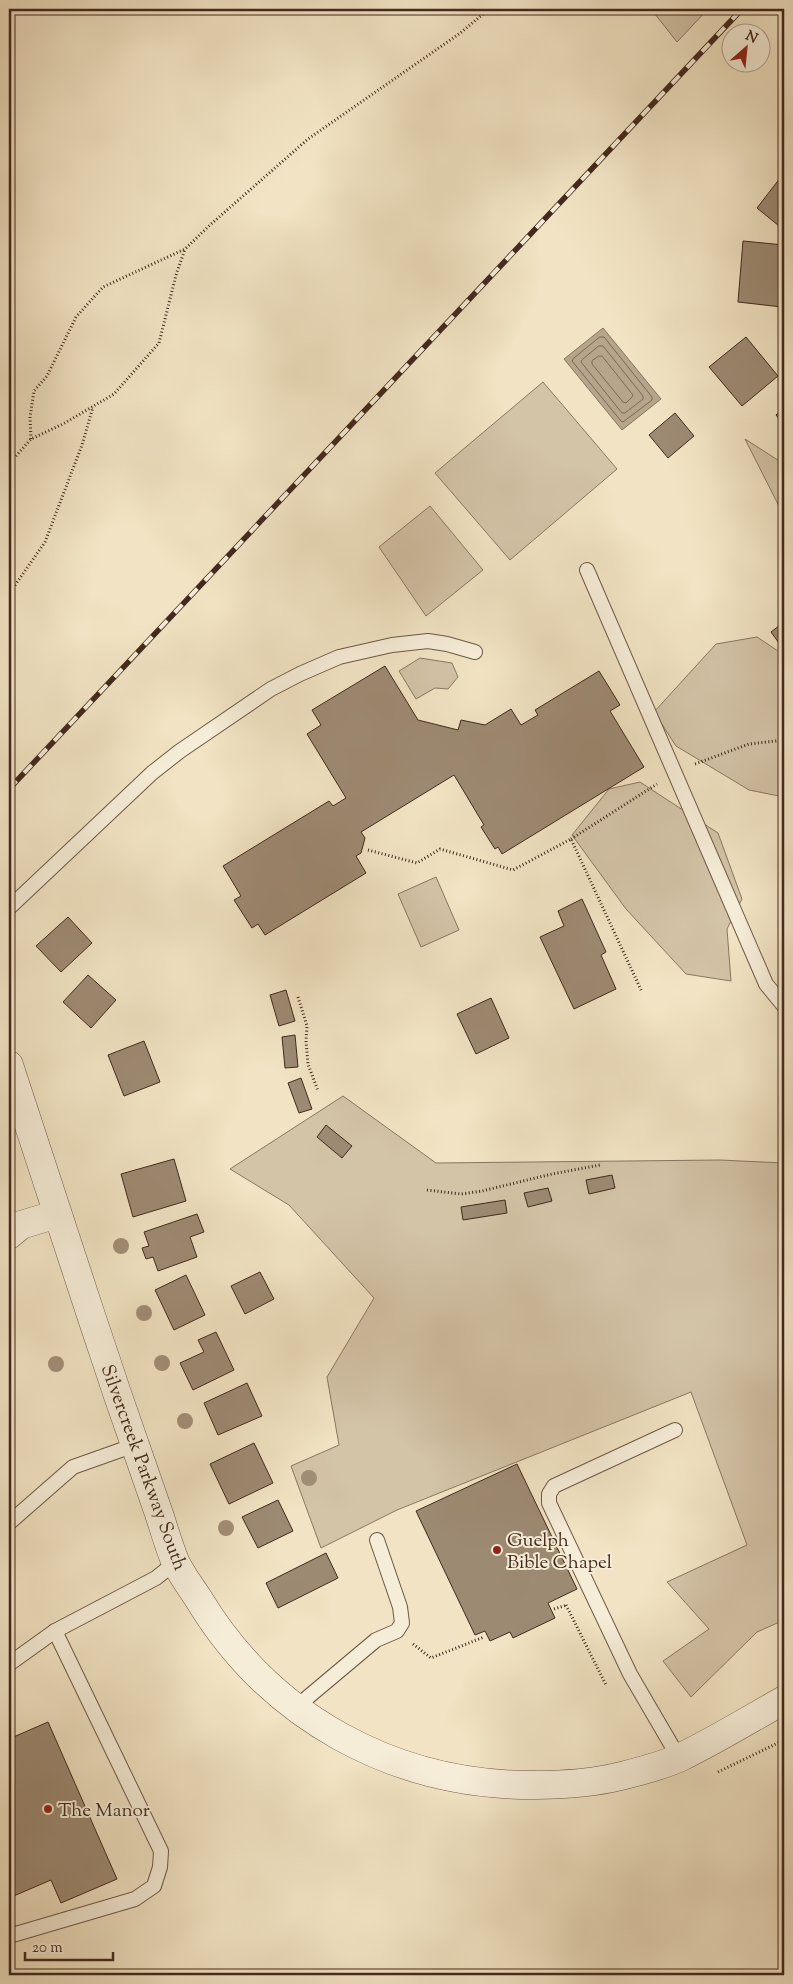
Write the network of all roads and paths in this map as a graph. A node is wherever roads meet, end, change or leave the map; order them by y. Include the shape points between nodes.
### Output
1 (489, 9) edge
2 (185, 249) junction
3 (94, 406) junction
4 (31, 439) junction
5 (9, 464) edge
6 (587, 570) dead end
7 (9, 594) edge
8 (474, 652) dead end
9 (784, 740) edge
10 (675, 773) junction
11 (571, 839) junction
12 (368, 850) dead end
13 (9, 908) edge
14 (642, 992) dead end
15 (298, 997) dead end
16 (784, 1006) edge
17 (9, 1065) edge
18 (318, 1091) dead end
19 (600, 1165) dead end
20 (427, 1190) dead end
21 (57, 1214) junction
22 (9, 1234) edge
23 (675, 1430) dead end
24 (135, 1445) junction
25 (9, 1523) edge
26 (377, 1540) dead end
27 (176, 1562) junction
28 (566, 1605) dead end
29 (55, 1631) junction
30 (396, 1631) junction
31 (484, 1637) dead end
32 (9, 1664) edge
33 (606, 1685) dead end
34 (784, 1700) edge
35 (295, 1708) junction
36 (784, 1740) edge
37 (678, 1758) junction
38 (714, 1774) dead end
39 (9, 1936) edge

1 - 2 path via 459,34 308,139
2 - 3 path via 159,343 114,394
2 - 4 path via 103,287 76,317 48,376 34,391
3 - 4 path
3 - 7 path via 45,542
4 - 5 path
6 - 10 lane
8 - 13 lane via 428,641 392,645 339,657 271,689 158,769
9 - 10 path via 749,744
10 - 11 path
10 - 16 lane via 766,984
11 - 12 path via 513,870 440,849 417,863
11 - 14 path
15 - 18 path via 307,1026 308,1064
17 - 21 street, Silvercreek Parkway South
19 - 20 path via 462,1194
21 - 22 street via 21,1225
21 - 24 street, Silvercreek Parkway South
23 - 37 lane via 554,1486 549,1494 549,1503 630,1674
24 - 25 lane via 73,1466
24 - 27 street, Silvercreek Parkway South
26 - 30 lane via 400,1607 402,1623
27 - 29 lane via 156,1578
27 - 35 street, Silvercreek Parkway South via 229,1644
28 - 33 path
29 - 32 lane
29 - 39 lane via 161,1851 160,1867 154,1886 135,1899
30 - 31 path via 430,1658
30 - 35 lane via 376,1640
34 - 37 street, Silvercreek Parkway South
35 - 37 street, Silvercreek Parkway South via 337,1735 382,1757 468,1782 525,1785 587,1782 618,1777
36 - 38 path

